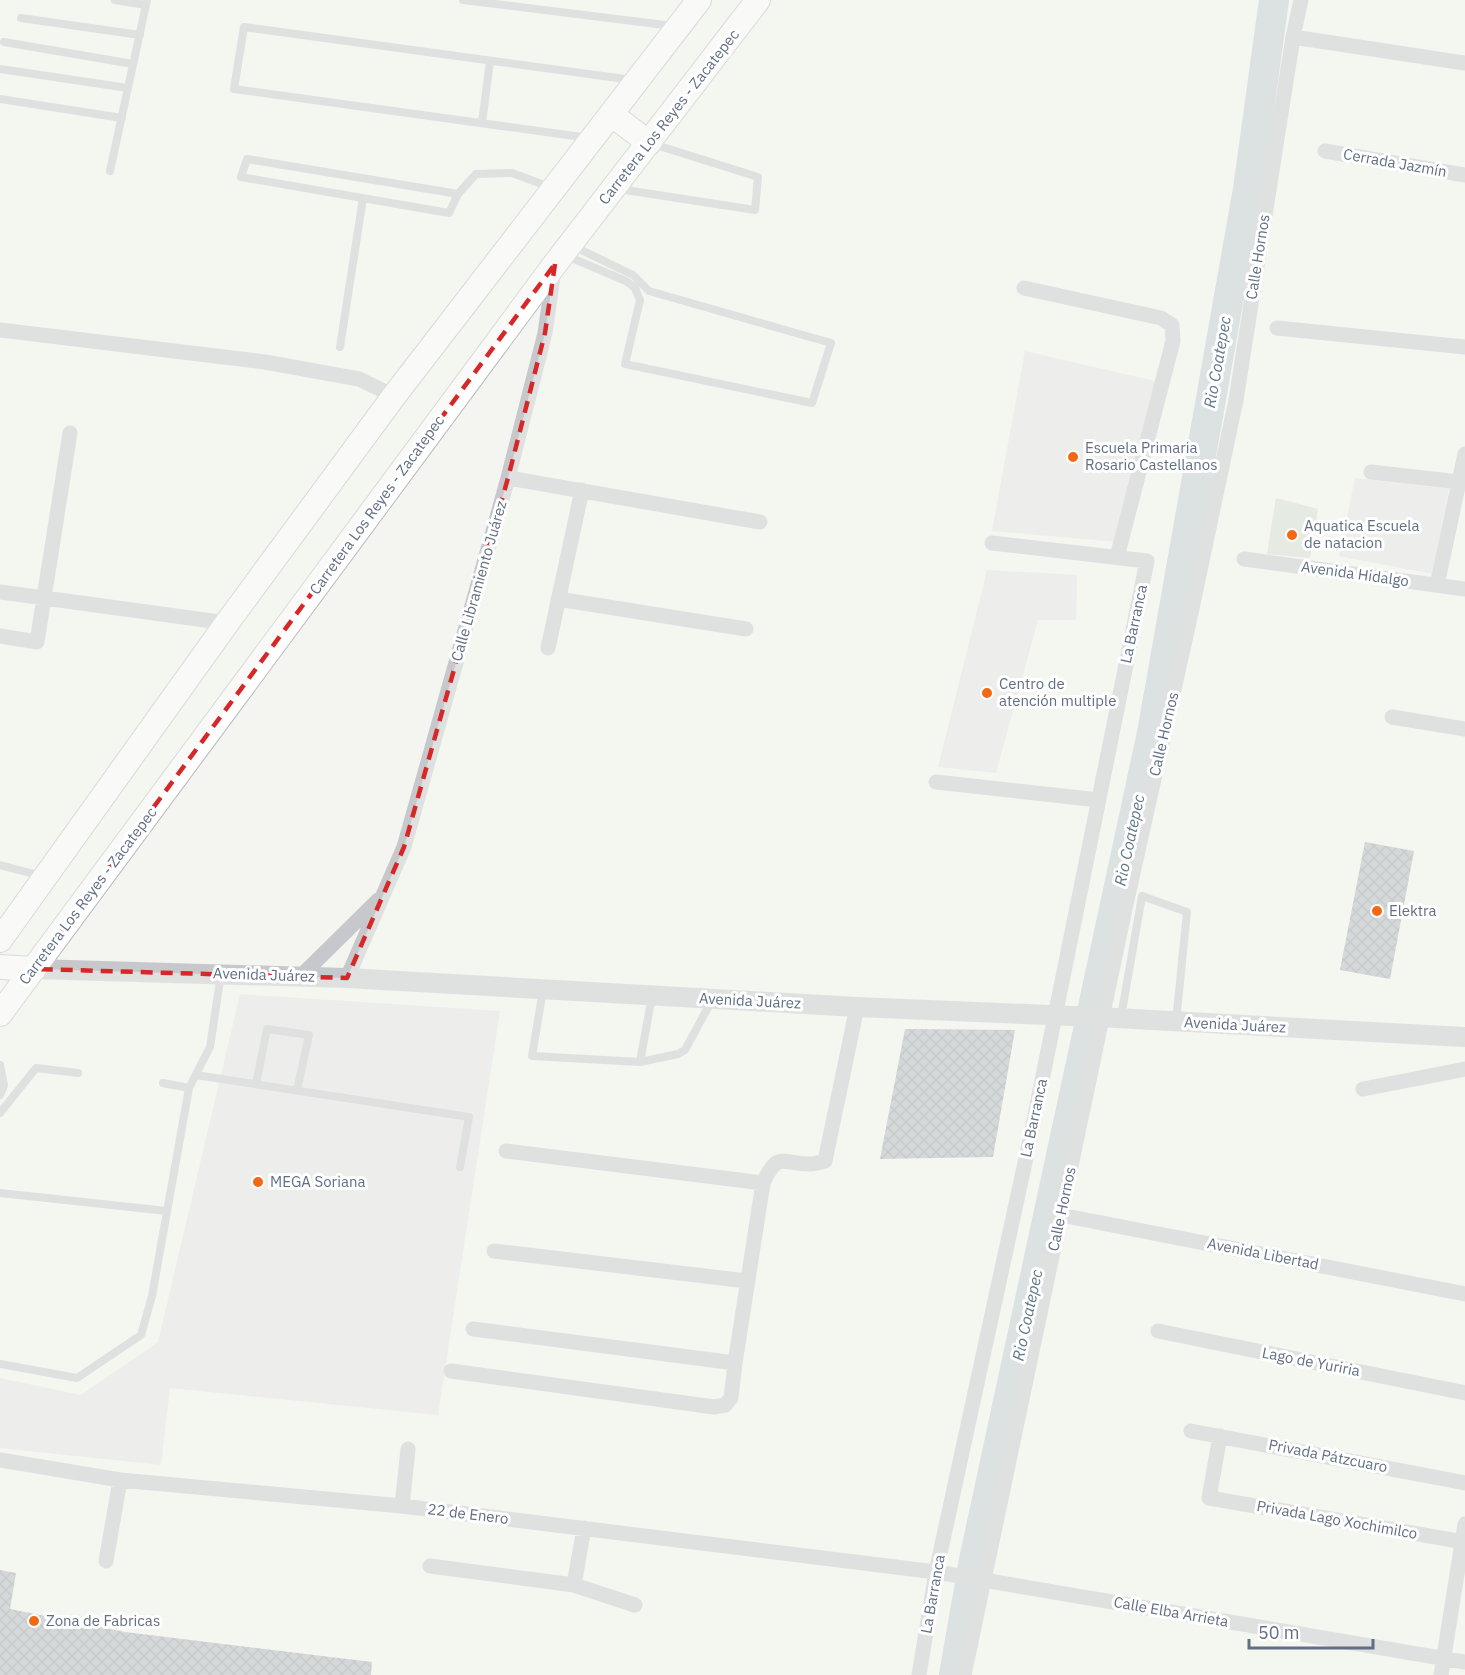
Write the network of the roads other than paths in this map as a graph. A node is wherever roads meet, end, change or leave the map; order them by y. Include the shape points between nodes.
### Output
1 (115, 0) edge
2 (463, 0) edge
3 (699, 0) edge
4 (758, 0) edge
5 (1301, 0) edge
6 (491, 2) edge
7 (146, 3) edge
8 (21, 18) dead end
9 (678, 27) junction
10 (140, 35) junction
11 (1293, 37) junction
12 (4, 42) dead end
13 (490, 60) junction
14 (1465, 63) edge
15 (133, 64) junction
16 (0, 69) edge
17 (637, 80) junction
18 (128, 88) junction
19 (0, 99) edge
20 (611, 114) junction
21 (122, 118) junction
22 (482, 123) junction
23 (592, 138) junction
24 (650, 143) junction
25 (1325, 151) dead end
26 (110, 171) dead end
27 (1465, 175) edge
28 (554, 188) junction
29 (614, 188) junction
30 (458, 194) junction
31 (363, 198) junction
32 (563, 255) junction
33 (1024, 288) dead end
34 (1277, 328) dead end
35 (0, 330) edge
36 (340, 347) dead end
37 (1465, 347) edge
38 (394, 396) junction
39 (70, 433) dead end
40 (1465, 454) edge
41 (1371, 472) dead end
42 (508, 478) junction
43 (1459, 482) junction
44 (582, 490) junction
45 (760, 522) dead end
46 (992, 543) dead end
47 (1117, 557) junction
48 (1244, 559) dead end
49 (1437, 585) junction
50 (1465, 589) edge
51 (0, 592) edge
52 (45, 598) junction
53 (558, 599) junction
54 (227, 623) junction
55 (746, 629) dead end
56 (0, 636) edge
57 (548, 648) dead end
58 (1392, 717) dead end
59 (1465, 729) edge
60 (936, 783) dead end
61 (1099, 800) junction
62 (0, 865) edge
63 (45, 877) junction
64 (385, 893) junction
65 (0, 940) edge
66 (0, 967) edge
67 (34, 969) junction
68 (221, 974) junction
69 (301, 976) junction
70 (347, 978) junction
71 (543, 989) junction
72 (653, 995) junction
73 (712, 999) junction
74 (856, 1007) junction
75 (0, 1014) edge
76 (1063, 1016) junction
77 (1107, 1018) junction
78 (1176, 1022) junction
79 (1465, 1037) edge
80 (640, 1062) junction
81 (0, 1065) edge
82 (1465, 1070) edge
83 (78, 1073) dead end
84 (196, 1075) junction
85 (163, 1083) dead end
86 (256, 1084) junction
87 (189, 1088) junction
88 (1363, 1089) dead end
89 (297, 1090) junction
90 (0, 1095) edge
91 (0, 1113) edge
92 (506, 1151) dead end
93 (460, 1167) dead end
94 (763, 1183) junction
95 (0, 1193) edge
96 (167, 1211) junction
97 (1061, 1215) junction
98 (494, 1251) dead end
99 (747, 1281) junction
100 (1465, 1294) edge
101 (472, 1329) dead end
102 (1158, 1331) dead end
103 (735, 1363) junction
104 (0, 1364) edge
105 (451, 1371) dead end
106 (1465, 1393) edge
107 (1191, 1431) dead end
108 (1220, 1436) junction
109 (408, 1449) dead end
110 (0, 1460) edge
111 (120, 1480) junction
112 (1465, 1483) edge
113 (402, 1506) junction
114 (1465, 1524) edge
115 (584, 1528) junction
116 (1463, 1542) edge
117 (106, 1561) dead end
118 (430, 1566) dead end
119 (938, 1573) junction
120 (981, 1580) junction
121 (574, 1585) junction
122 (635, 1605) dead end
123 (1443, 1658) junction
124 (1465, 1662) edge
125 (919, 1675) edge
126 (964, 1675) edge
127 (1441, 1675) edge

1 - 7 lane
2 - 6 lane
3 - 9 main road
4 - 24 main road, Carretera Los Reyes - Zacatepec
5 - 11 street, Calle Hornos
6 - 9 lane
7 - 10 lane
8 - 10 lane
9 - 17 main road
10 - 15 lane
11 - 14 street
11 - 77 street, Calle Hornos via 1236,400
12 - 15 lane
13 - 17 lane
13 - 22 lane
13 - 22 lane via 244,27 234,89
15 - 18 lane
16 - 18 lane
17 - 20 main road
18 - 21 lane
19 - 21 lane
20 - 23 main road
20 - 24 main road
21 - 26 lane
22 - 23 lane
23 - 28 main road
24 - 29 main road, Carretera Los Reyes - Zacatepec
24 - 29 lane via 758,177 755,210
25 - 27 street, Cerrada Jazmín
28 - 30 lane via 512,173 476,174
28 - 38 main road
29 - 32 main road, Carretera Los Reyes - Zacatepec
30 - 31 lane via 449,213
30 - 31 lane via 247,159 241,177
31 - 36 lane
32 - 32 lane via 635,288 640,300 625,364 812,403 831,343 649,291 633,275
32 - 42 street, Calle Libramiento Juárez
32 - 67 main road, Carretera Los Reyes - Zacatepec
33 - 47 street via 1161,318 1172,325 1173,340
34 - 37 street
35 - 38 street via 277,364 359,379
38 - 54 main road
39 - 52 street
40 - 43 street
41 - 43 street
42 - 44 street
42 - 64 street, Calle Libramiento Juárez via 404,847
43 - 49 street
44 - 45 street
44 - 53 street
46 - 47 street
47 - 61 street, La Barranca via 1147,561
48 - 49 street, Avenida Hidalgo
49 - 50 street, Avenida Hidalgo
51 - 52 street
52 - 54 street
52 - 56 street via 37,642
53 - 55 street
53 - 57 street
54 - 63 main road
58 - 59 street
60 - 61 street
61 - 76 street, La Barranca
62 - 63 lane
63 - 65 main road
64 - 69 street, Calle Libramiento Juárez
64 - 70 street, Calle Libramiento Juárez
66 - 67 main road
67 - 68 street, Avenida Juárez
67 - 75 main road, Carretera Los Reyes - Zacatepec
68 - 69 street, Avenida Juárez
68 - 84 lane via 210,1047
69 - 70 street, Avenida Juárez
70 - 71 street, Avenida Juárez
71 - 72 street, Avenida Juárez
71 - 80 lane via 532,1056
72 - 73 street, Avenida Juárez
72 - 80 lane
73 - 74 street, Avenida Juárez
73 - 80 lane via 685,1050
74 - 76 street, Avenida Juárez
74 - 94 street via 825,1161 812,1165 786,1160 776,1163
76 - 77 street, Avenida Juárez
76 - 119 street, La Barranca via 1031,1135
77 - 78 street, Avenida Juárez
77 - 78 lane via 1142,896 1187,912
77 - 97 street, Calle Hornos
78 - 79 street, Avenida Juárez
81 - 90 lane via 4,1085
82 - 88 street
83 - 91 lane via 36,1068
84 - 86 lane
84 - 87 lane
85 - 87 lane
86 - 89 lane
86 - 89 lane via 267,1029 309,1035
87 - 96 lane
89 - 93 lane via 469,1117
92 - 94 street
94 - 99 street
95 - 96 lane
96 - 104 lane via 141,1335 77,1378
97 - 100 street, Avenida Libertad
97 - 120 street, Calle Hornos
98 - 99 street
99 - 103 street
101 - 103 street
102 - 106 street, Lago de Yuriria
103 - 105 street via 731,1398 725,1405 714,1407
107 - 108 street, Privada Pátzcuaro
108 - 112 street, Privada Pátzcuaro
108 - 116 street, Privada Lago Xochimilco via 1209,1498
109 - 113 street
110 - 111 street, 22 de Enero
111 - 113 street, 22 de Enero
111 - 117 street
113 - 115 street, 22 de Enero
114 - 116 street
115 - 119 street, 22 de Enero
115 - 121 street
116 - 123 street
118 - 121 street
119 - 120 street, Calle Elba Arrieta
119 - 125 street, La Barranca
120 - 123 street, Calle Elba Arrieta
120 - 126 street, Calle Hornos
121 - 122 street
123 - 124 street, Calle Elba Arrieta
123 - 127 street

